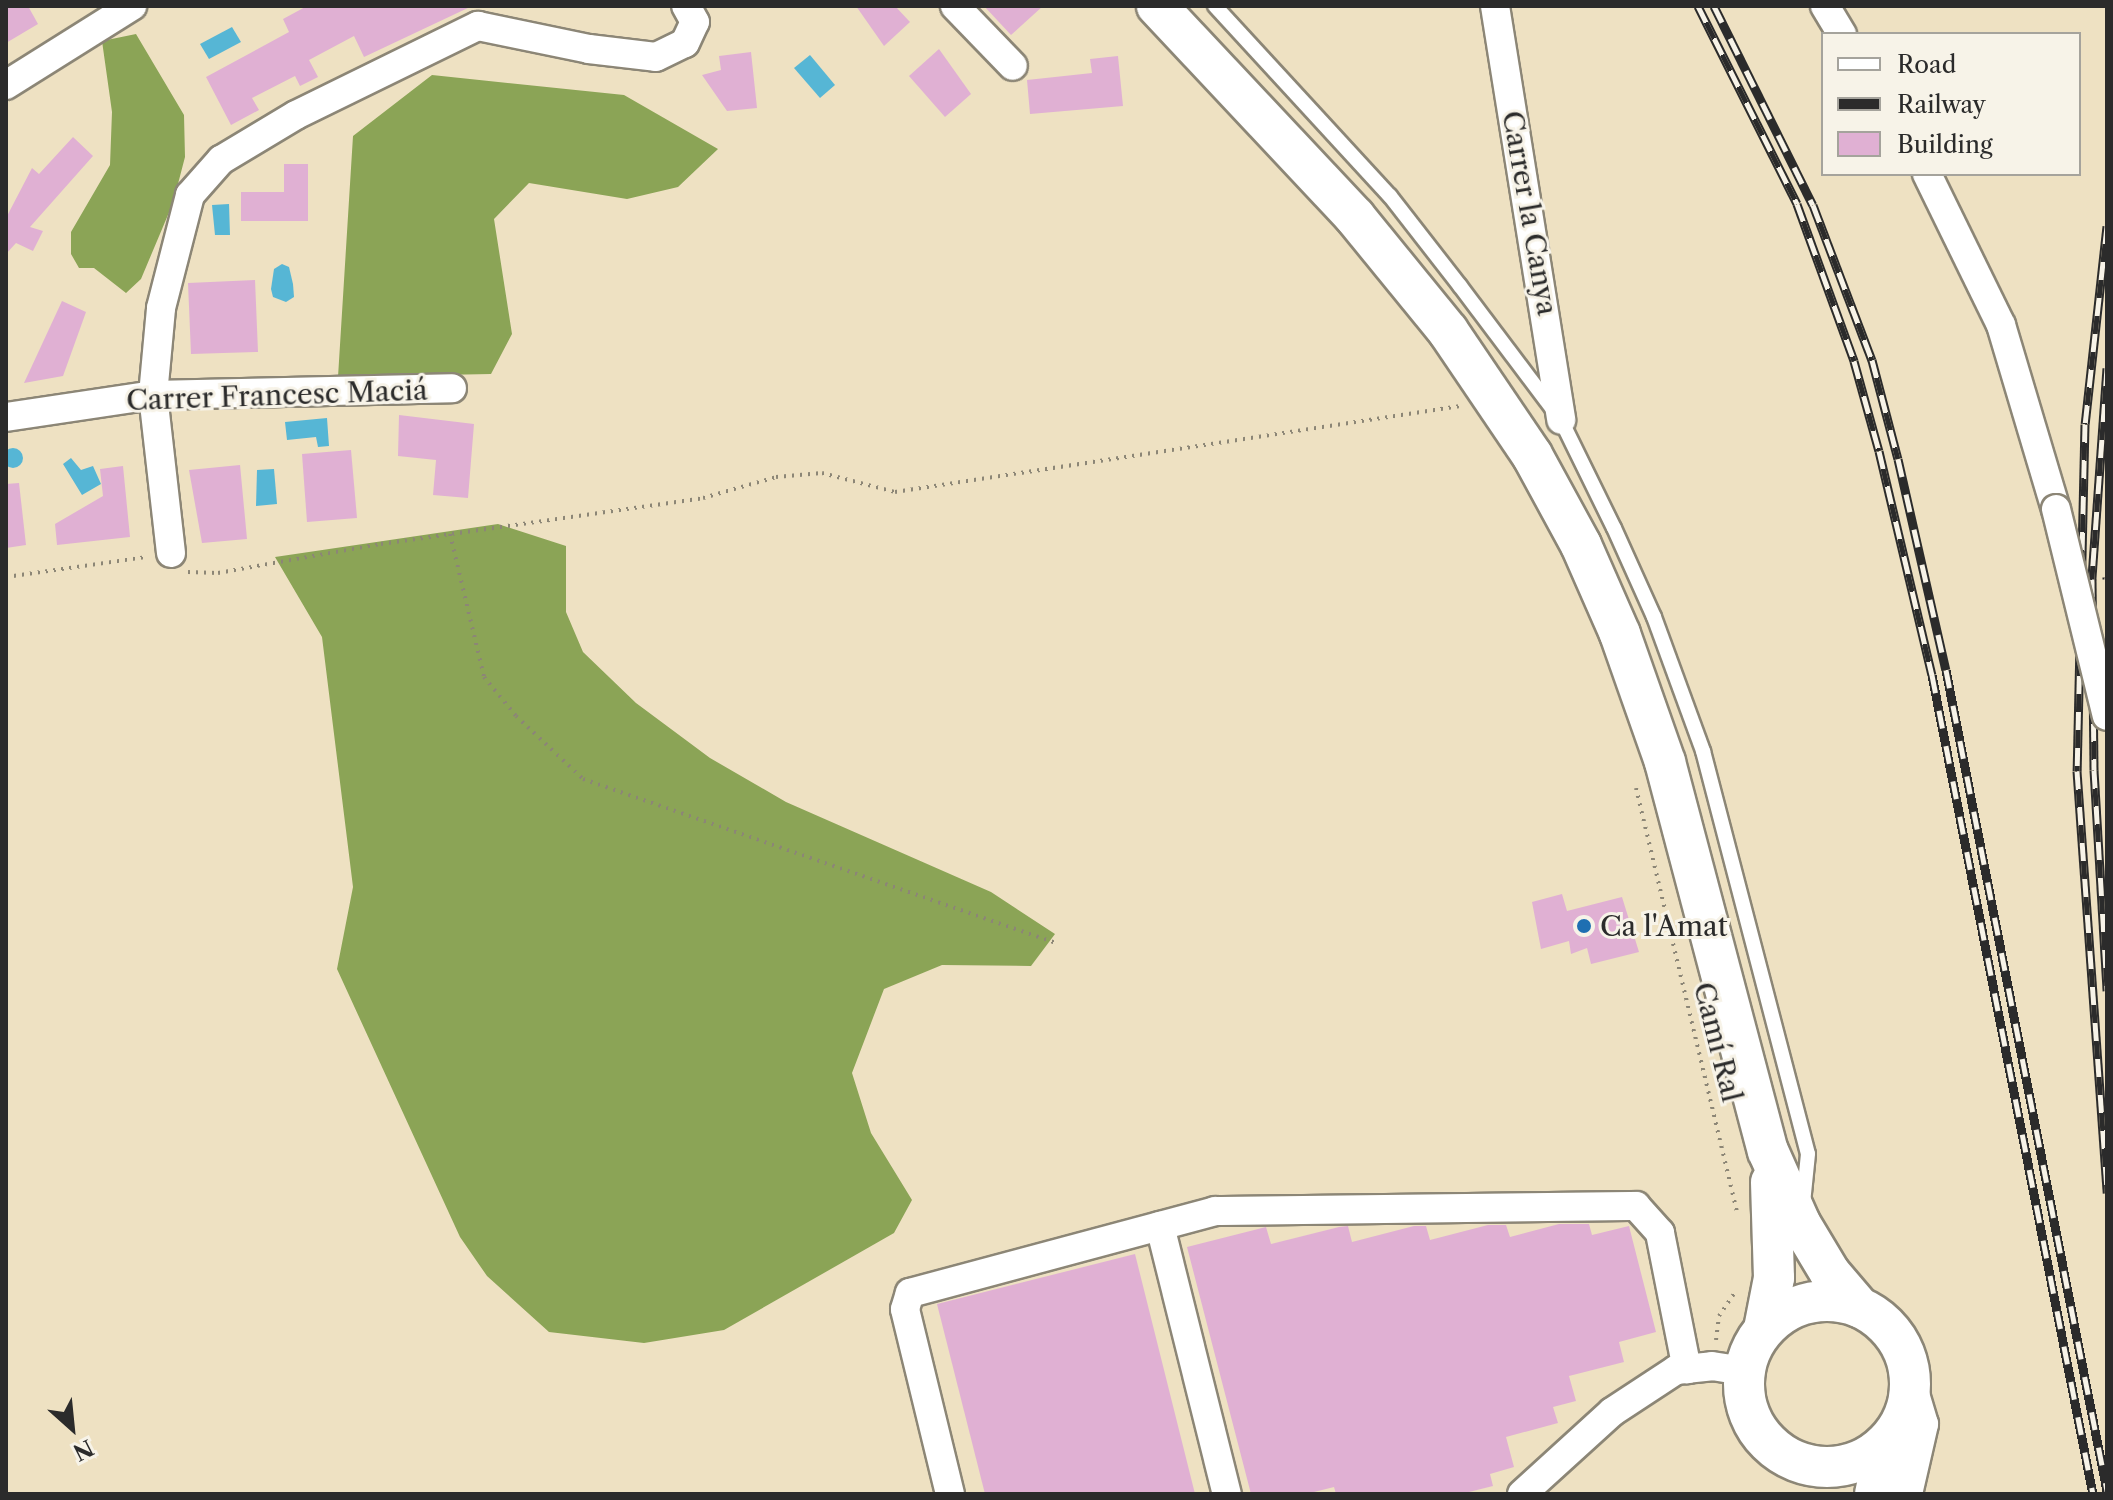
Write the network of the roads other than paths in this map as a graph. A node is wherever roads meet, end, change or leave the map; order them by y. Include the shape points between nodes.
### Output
1 (132, 6) edge
2 (686, 6) edge
3 (955, 6) edge
4 (1157, 6) edge
5 (1215, 6) edge
6 (1495, 6) edge
7 (1825, 6) edge
8 (100, 14) edge
9 (1841, 32) edge
10 (1013, 66) dead end
11 (6, 85) edge
12 (1928, 176) edge
13 (452, 388) dead end
14 (153, 395) junction
15 (6, 417) edge
16 (1561, 420) junction
17 (171, 553) road end
18 (2107, 716) edge
19 (1768, 1151) junction
20 (1800, 1223) junction
21 (1160, 1226) junction
22 (1859, 1307) junction
23 (1764, 1329) junction
24 (1715, 1369) junction
25 (1910, 1377) junction
26 (1886, 1443) junction
27 (1797, 1461) junction
28 (950, 1494) edge
29 (1227, 1494) edge
30 (1522, 1494) edge
31 (1823, 1494) edge
32 (1875, 1494) edge
33 (1908, 1494) edge

1 - 8 street
2 - 14 street via 695,22 685,43 656,57 478,26 296,115 221,160 190,195 161,308
3 - 10 street
4 - 19 main road via 1355,217 1490,390 1581,545 1644,699 1685,829
5 - 16 lane via 1390,196
6 - 16 street, Carrer la Canya
7 - 9 street
8 - 11 street
12 - 18 street, bridge via 2001,325 2056,509
13 - 14 street, Carrer Francesc Maciá
14 - 15 street, Carrer Francesc Maciá
14 - 17 street
16 - 20 lane via 1654,617 1703,751 1808,1154
19 - 20 main road
19 - 23 main road via 1776,1230
20 - 22 main road via 1830,1273
21 - 24 street via 1215,1211 1636,1206 1660,1233
21 - 28 street via 910,1293 905,1309
21 - 29 street
22 - 23 main road via 1809,1303
22 - 25 main road via 1896,1338
23 - 24 main road
24 - 27 main road via 1746,1406 1758,1431
24 - 30 street via 1676,1370 1612,1412
25 - 26 main road via 1906,1409
25 - 33 street via 1924,1424
26 - 27 main road via 1844,1465
26 - 32 main road
27 - 31 main road

